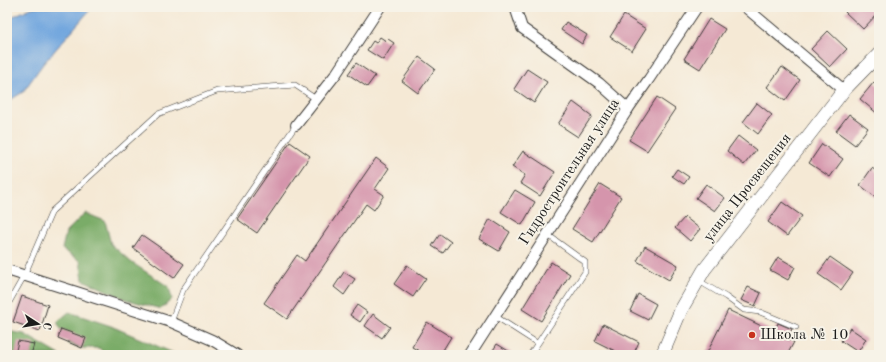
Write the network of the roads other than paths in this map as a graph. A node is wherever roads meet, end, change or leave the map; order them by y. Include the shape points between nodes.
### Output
1 (380, 7) edge
2 (515, 7) edge
3 (697, 7) edge
4 (745, 7) edge
5 (879, 54) edge
6 (844, 90) junction
7 (316, 99) junction
8 (628, 109) junction
9 (296, 125) joint
10 (548, 235) junction
11 (7, 270) edge
12 (24, 276) junction
13 (698, 280) junction
14 (7, 306) edge
15 (495, 316) junction
16 (171, 322) junction
17 (796, 327) dead end
18 (538, 343) junction
19 (237, 355) edge
20 (470, 355) edge
21 (530, 355) edge
22 (662, 355) edge

1 - 7 street via 336,74
2 - 8 street via 522,28 599,83
3 - 8 street, Гидростроительная улица
4 - 6 street
5 - 6 street, улица Просвещения
6 - 13 street, улица Просвещения
7 - 9 street
7 - 12 lane via 295,85 217,91 158,114 52,211
8 - 10 street, Гидростроительная улица
9 - 16 lane via 183,290
10 - 15 street, Гидростроительная улица
10 - 18 lane via 585,262 585,272
11 - 12 street
12 - 14 lane
12 - 16 street
13 - 17 lane via 744,310 760,312
13 - 22 street, улица Просвещения via 681,310
15 - 18 lane
15 - 20 street, Гидростроительная улица
16 - 19 street via 212,340
18 - 21 lane

